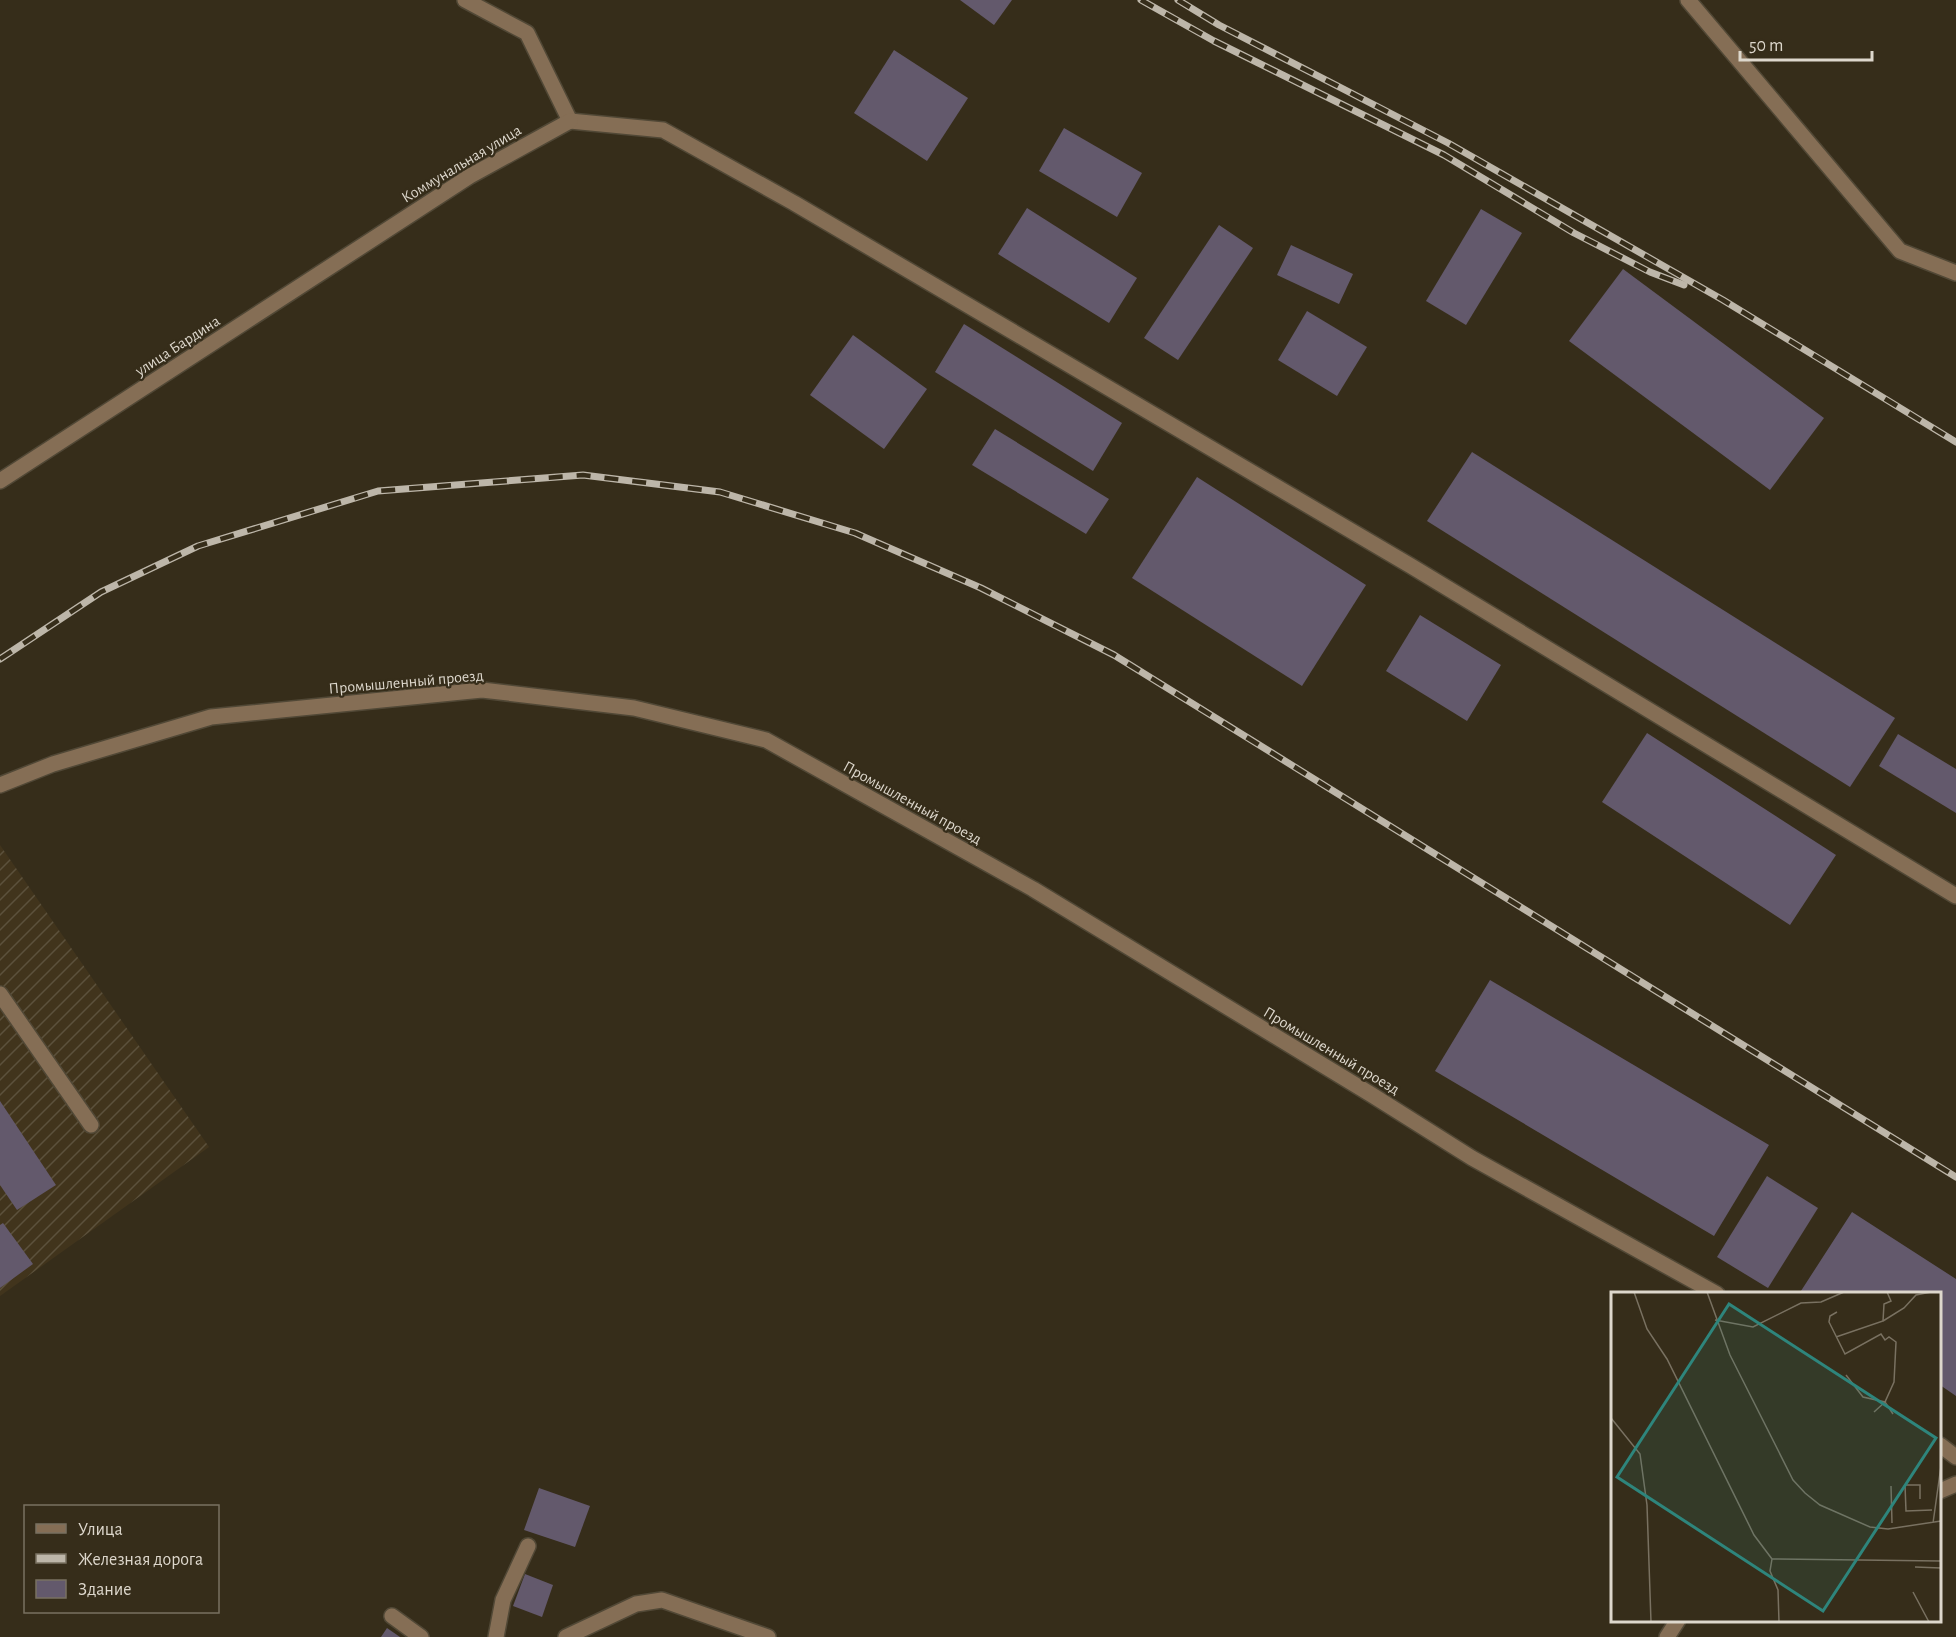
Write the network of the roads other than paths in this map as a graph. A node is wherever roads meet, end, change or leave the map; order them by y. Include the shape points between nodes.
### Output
1 (465, 0) edge
2 (1688, 0) edge
3 (570, 121) junction
4 (373, 239) joint
5 (1956, 273) edge
6 (0, 481) edge
7 (0, 785) edge
8 (1956, 896) edge
9 (0, 994) edge
10 (91, 1125) dead end
11 (1715, 1292) edge
12 (1941, 1446) edge
13 (1956, 1457) edge
14 (1956, 1484) edge
15 (1941, 1491) edge
16 (528, 1546) dead end
17 (392, 1616) dead end
18 (1677, 1622) edge
19 (421, 1637) edge
20 (496, 1637) edge
21 (566, 1637) edge
22 (768, 1637) edge
23 (1667, 1637) edge

1 - 3 street via 527,33
2 - 5 street via 1900,251
3 - 4 street, Коммунальная улица via 470,176
3 - 8 street via 663,130 683,141 1403,561
4 - 6 street, улица Бардина
7 - 11 street, Промышленный проезд via 53,764 211,717 482,690 634,708 766,740 1033,889 1472,1158
9 - 10 street
12 - 13 street
14 - 15 street
16 - 20 street via 503,1600
17 - 19 street
18 - 23 street
21 - 22 street via 636,1604 662,1600

